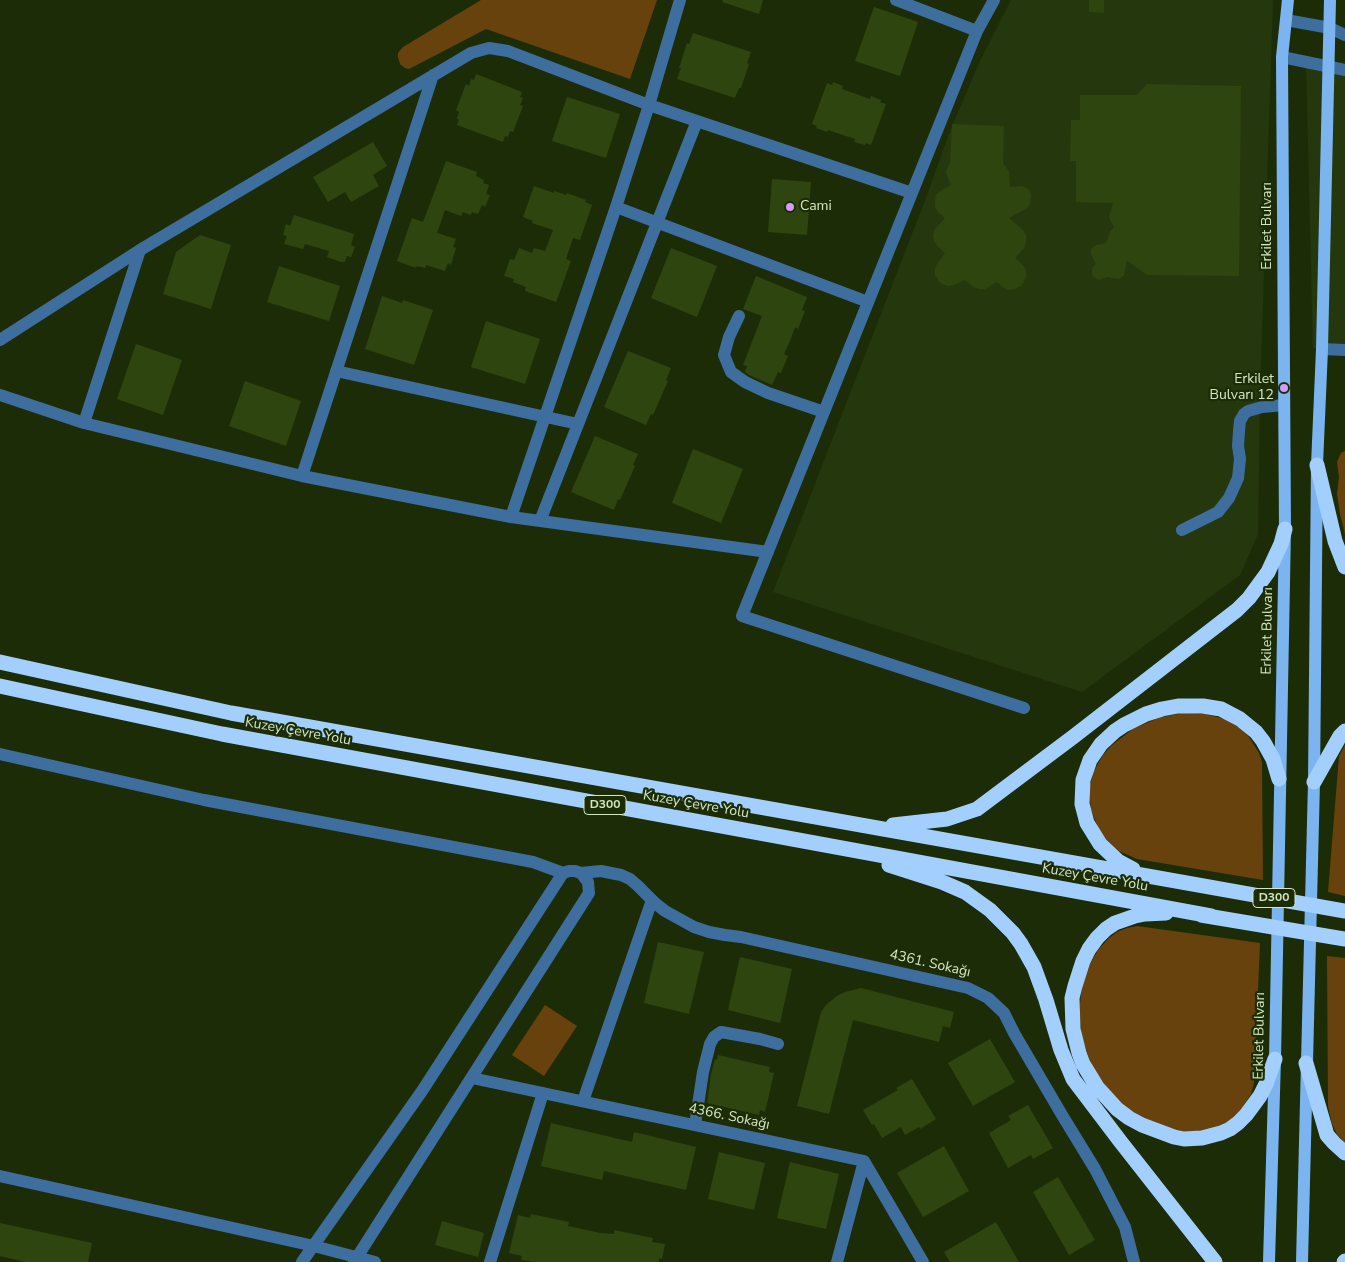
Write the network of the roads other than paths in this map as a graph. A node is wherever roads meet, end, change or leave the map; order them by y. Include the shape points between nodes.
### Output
1 (680, 0) edge
2 (896, 0) edge
3 (994, 0) edge
4 (1288, 0) edge
5 (1330, 0) edge
6 (1286, 20) junction
7 (1330, 28) junction
8 (977, 30) junction
9 (1345, 35) edge
10 (1282, 57) junction
11 (1329, 67) junction
12 (1345, 70) edge
13 (434, 75) junction
14 (649, 105) junction
15 (697, 121) junction
16 (912, 194) junction
17 (616, 207) junction
18 (657, 223) junction
19 (140, 250) junction
20 (868, 302) junction
21 (739, 316) dead end
22 (0, 340) edge
23 (1322, 349) junction
24 (1345, 350) edge
25 (336, 371) junction
26 (0, 395) edge
27 (1284, 405) junction
28 (824, 412) junction
29 (545, 417) junction
30 (84, 423) junction
31 (578, 424) junction
32 (1317, 465) junction
33 (302, 476) junction
34 (510, 517) junction
35 (540, 521) junction
36 (1285, 529) junction
37 (1182, 530) dead end
38 (768, 552) junction
39 (1345, 567) edge
40 (0, 662) edge
41 (0, 686) edge
42 (1024, 708) dead end
43 (1345, 731) edge
44 (0, 754) edge
45 (1279, 779) junction
46 (1314, 782) junction
47 (877, 827) junction
48 (830, 846) junction
49 (563, 873) junction
50 (581, 873) junction
51 (1151, 876) junction
52 (652, 900) junction
53 (1345, 911) edge
54 (1211, 916) junction
55 (1345, 940) edge
56 (778, 1044) dead end
57 (1275, 1059) junction
58 (1306, 1063) junction
59 (472, 1078) junction
60 (543, 1092) junction
61 (583, 1101) junction
62 (695, 1125) junction
63 (1345, 1153) edge
64 (864, 1161) junction
65 (0, 1176) edge
66 (314, 1246) junction
67 (356, 1260) edge
68 (302, 1262) edge
69 (375, 1262) edge
70 (490, 1262) edge
71 (837, 1262) edge
72 (923, 1262) edge
73 (1133, 1262) edge
74 (1215, 1262) edge
75 (1269, 1262) edge
76 (1302, 1262) edge

1 - 14 street
2 - 8 street
3 - 8 street
4 - 6 main road, Erkilet Bulvarı
5 - 7 main road
6 - 7 street
6 - 10 main road, Erkilet Bulvarı
7 - 9 street
7 - 11 main road
8 - 16 street
10 - 11 street
10 - 27 main road, Erkilet Bulvarı
11 - 12 street
11 - 23 main road
13 - 14 street via 471,53 499,49
13 - 19 street
13 - 25 street
14 - 15 street
14 - 17 street
15 - 16 street
15 - 18 street
16 - 20 street
17 - 18 street
17 - 29 street
18 - 20 street
18 - 31 street
19 - 22 street
19 - 30 street
20 - 28 street
21 - 28 street via 724,355 731,372 768,392
23 - 24 street
23 - 32 main road
25 - 29 street
25 - 33 street
26 - 30 street
27 - 36 main road, Erkilet Bulvarı
27 - 37 street via 1262,407 1244,414 1239,431 1238,478 1229,498 1218,512
28 - 38 street
29 - 31 street
29 - 34 street
30 - 33 street
31 - 35 street
32 - 39 highway via 1335,541
32 - 46 main road
33 - 34 street
34 - 35 street
35 - 38 street
36 - 45 main road, Erkilet Bulvarı
36 - 47 highway via 1268,572 1237,610 977,809 947,819
38 - 42 street via 742,616
40 - 47 highway, Kuzey Çevre Yolu / D300 via 231,713
41 - 48 highway, Kuzey Çevre Yolu / D300 via 222,734
43 - 46 highway
44 - 49 street via 204,800 533,862
45 - 51 highway via 1274,759 1256,732 1221,709 1178,706 1162,709 1115,731 1100,744 1086,770 1082,792 1084,813 1093,834 1109,853 1128,867
45 - 57 main road, Erkilet Bulvarı
46 - 58 main road
47 - 51 highway, Kuzey Çevre Yolu / D300
48 - 54 highway, Kuzey Çevre Yolu / D300
48 - 74 highway via 954,886 1004,922 1022,944 1034,967 1073,1079
49 - 50 street, 4361. Sokağı
49 - 66 street via 422,1091
50 - 52 street, 4361. Sokağı via 601,871 621,875
50 - 59 street via 588,882 589,892
51 - 53 highway, Kuzey Çevre Yolu / D300
52 - 61 street
52 - 73 street, 4361. Sokağı via 679,920 709,932 741,936 968,988 988,998 1010,1023 1095,1169 1125,1228
54 - 55 highway, D300
54 - 57 highway via 1174,913 1135,916 1115,923 1097,938 1083,961 1072,998 1073,1029 1083,1064 1106,1098 1129,1118 1164,1134 1193,1139 1221,1133 1238,1123 1260,1096
56 - 62 street via 721,1032 714,1037 703,1072
57 - 75 main road, Erkilet Bulvarı
58 - 63 highway via 1327,1135
58 - 76 main road
59 - 60 street, 4366. Sokağı
59 - 67 street
60 - 61 street, 4366. Sokağı
60 - 70 street
61 - 62 street, 4366. Sokağı
62 - 64 street, 4366. Sokağı
64 - 71 street
64 - 72 street
65 - 66 street
66 - 67 street
66 - 68 street
67 - 69 street

